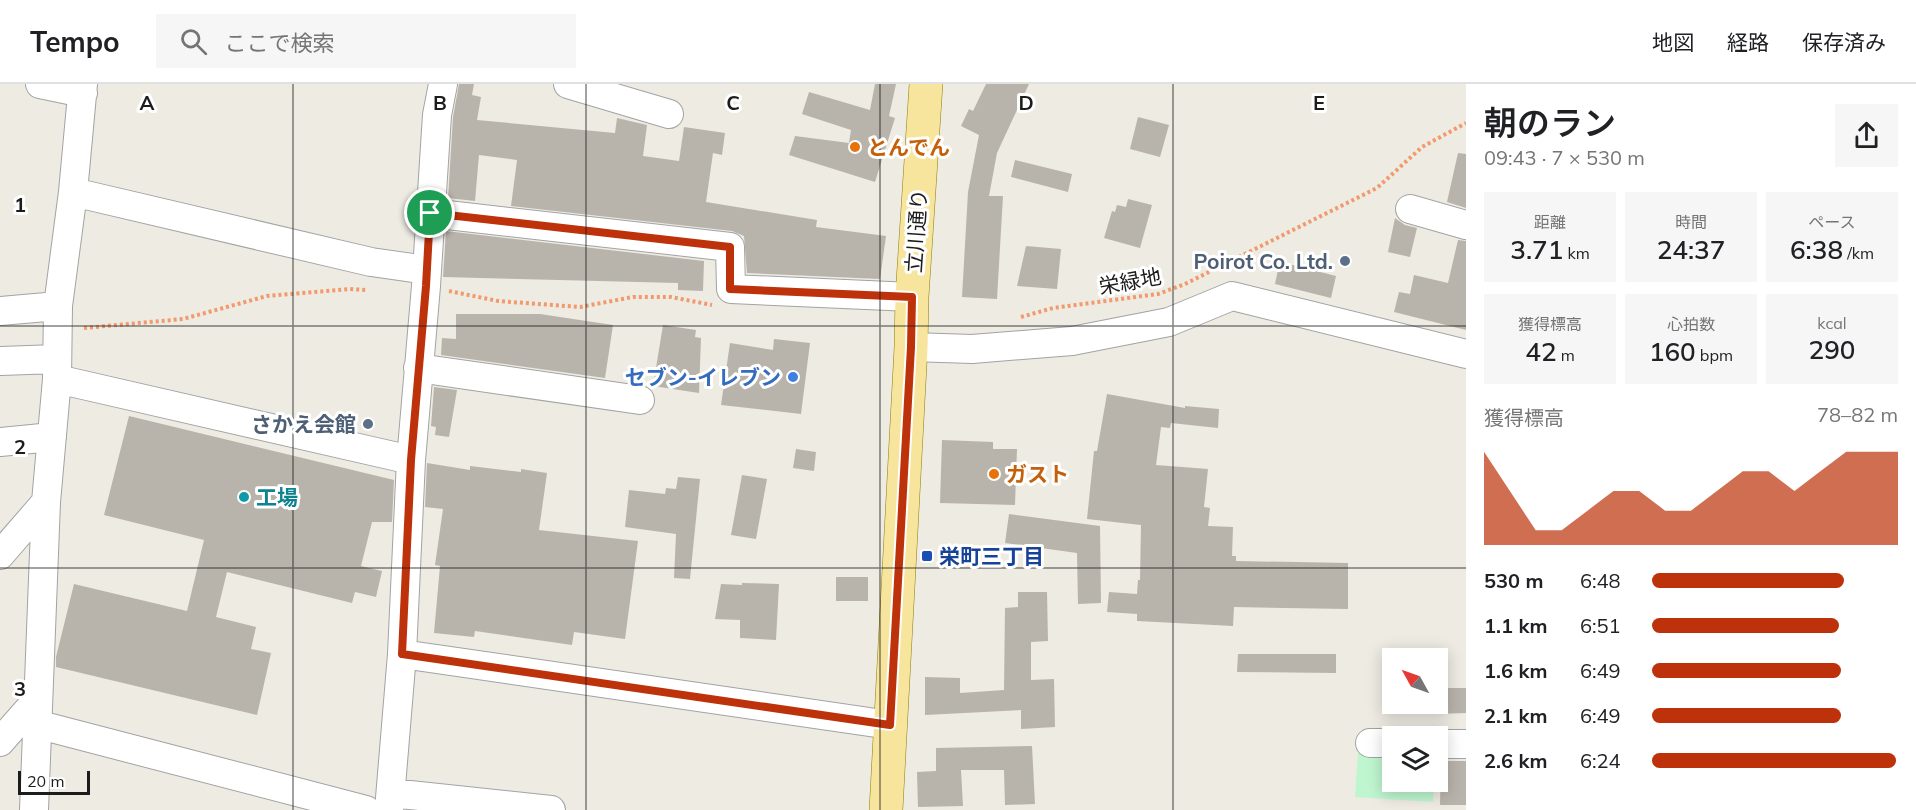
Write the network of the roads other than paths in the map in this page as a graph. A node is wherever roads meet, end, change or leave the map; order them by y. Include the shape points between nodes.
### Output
1 (40, 84) edge
2 (443, 84) edge
3 (568, 84) edge
4 (932, 87) edge
5 (83, 89) edge
6 (669, 114) dead end
7 (73, 192) junction
8 (1410, 208) dead end
9 (430, 213) junction
10 (1466, 225) edge
11 (427, 270) junction
12 (912, 297) junction
13 (58, 306) junction
14 (0, 311) edge
15 (911, 347) junction
16 (1466, 354) edge
17 (0, 361) edge
18 (418, 368) junction
19 (57, 369) junction
20 (640, 400) dead end
21 (52, 437) junction
22 (0, 442) edge
23 (411, 460) junction
24 (46, 502) junction
25 (0, 555) edge
26 (402, 654) junction
27 (36, 712) junction
28 (890, 725) junction
29 (0, 742) edge
30 (1448, 744) edge
31 (1466, 744) edge
32 (390, 802) edge
33 (34, 810) edge
34 (366, 810) edge
35 (551, 810) edge
36 (886, 810) edge

1 - 5 street
2 - 9 street
3 - 6 street
4 - 12 main road, 立川通り
5 - 7 street
7 - 11 street via 371,262
7 - 13 street
8 - 10 street
9 - 11 street
9 - 12 street via 730,247 730,289
11 - 18 street
12 - 15 main road, 立川通り
13 - 14 street
13 - 19 street
15 - 16 street via 972,349 1072,341 1169,322 1232,297
15 - 28 main road, 立川通り
17 - 19 street
18 - 20 street
18 - 23 street
19 - 21 street
19 - 23 street
21 - 22 street
21 - 24 street
23 - 26 street
24 - 25 street
24 - 27 street
26 - 28 street
26 - 32 street
27 - 29 street
27 - 33 street
27 - 34 street
28 - 36 main road, 立川通り
30 - 31 street
32 - 35 street

